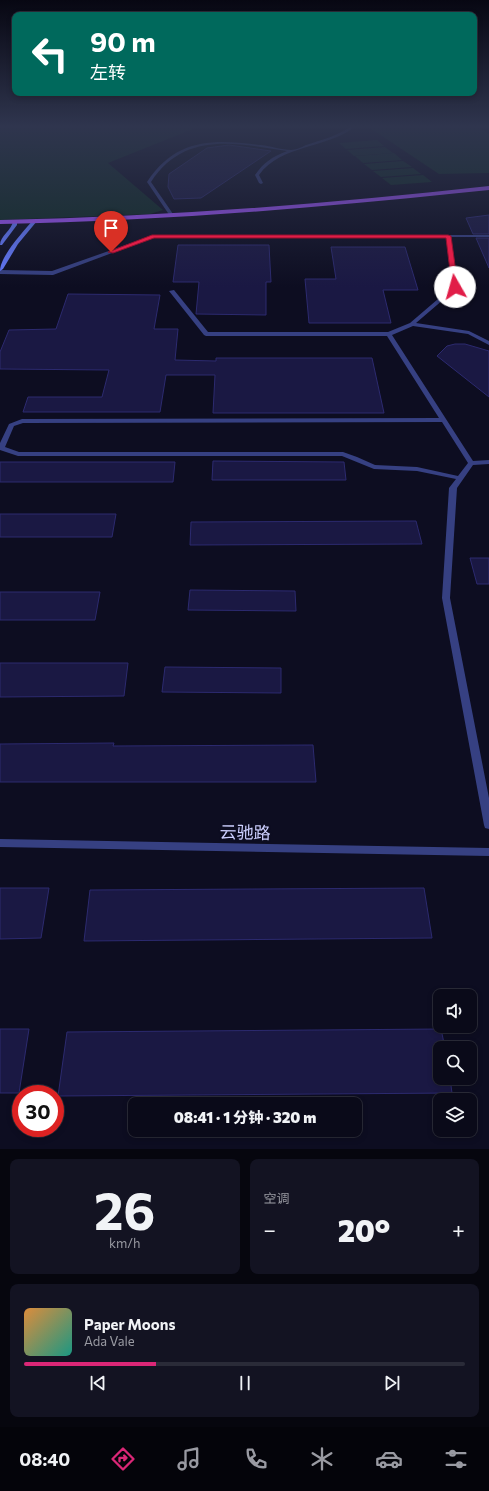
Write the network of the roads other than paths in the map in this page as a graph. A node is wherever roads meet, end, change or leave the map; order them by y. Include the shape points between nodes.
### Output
1 (151, 180) edge
2 (259, 180) edge
3 (261, 183) dead end
4 (489, 188) edge
5 (489, 194) edge
6 (172, 215) junction
7 (0, 222) edge
8 (15, 223) junction
9 (33, 224) junction
10 (0, 226) edge
11 (448, 236) junction
12 (489, 236) edge
13 (0, 244) edge
14 (0, 269) edge
15 (0, 272) edge
16 (172, 291) dead end
17 (412, 324) junction
18 (389, 334) junction
19 (489, 343) edge
20 (444, 420) junction
21 (3, 436) edge
22 (489, 462) edge
23 (471, 463) junction
24 (460, 478) junction
25 (489, 825) edge
26 (0, 843) edge
27 (489, 852) edge

1 - 6 street via 149,182 156,195 166,204
2 - 3 street
4 - 6 main road via 360,202
5 - 9 main road via 426,201 173,219
6 - 9 main road
7 - 8 main road
8 - 9 main road
8 - 10 main road
8 - 13 main road
9 - 14 main road via 16,243
11 - 12 street
11 - 15 street via 154,236 53,273
11 - 17 street via 455,287
16 - 18 street via 206,334
17 - 18 street
17 - 19 street via 469,332
18 - 20 street
20 - 21 street via 22,421 11,425
20 - 23 street
21 - 24 street via 1,448 18,454 344,454 374,466 417,469
22 - 23 street
23 - 24 street
24 - 25 street via 452,488 446,598
26 - 27 street, 云驰路

